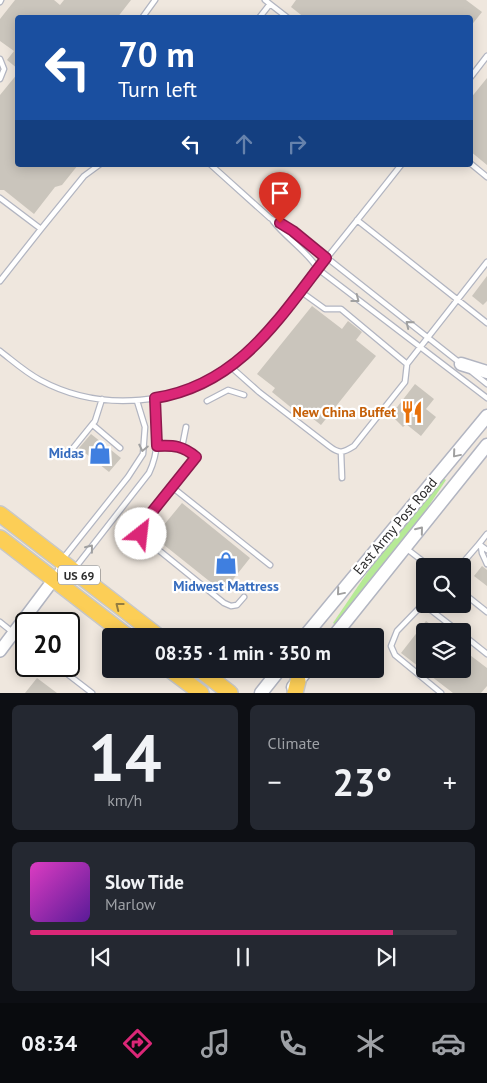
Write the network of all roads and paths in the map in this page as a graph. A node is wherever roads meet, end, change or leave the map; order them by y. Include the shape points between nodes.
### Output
1 (155, 0) edge
2 (265, 0) edge
3 (270, 4) junction
4 (144, 15) edge
5 (261, 15) edge
6 (284, 15) edge
7 (487, 56) edge
8 (0, 59) edge
9 (473, 74) edge
10 (0, 79) edge
11 (473, 166) edge
12 (96, 167) edge
13 (213, 167) edge
14 (399, 167) edge
15 (487, 177) edge
16 (0, 198) edge
17 (270, 218) junction
18 (357, 220) junction
19 (41, 229) junction
20 (326, 258) junction
21 (487, 262) edge
22 (318, 270) junction
23 (0, 281) edge
24 (300, 291) junction
25 (457, 300) junction
26 (487, 323) edge
27 (426, 338) junction
28 (418, 348) junction
29 (0, 351) edge
30 (407, 364) junction
31 (461, 364) junction
32 (231, 367) junction
33 (487, 372) edge
34 (487, 384) edge
35 (244, 396) dead end
36 (155, 398) junction
37 (487, 398) edge
38 (102, 400) junction
39 (137, 401) junction
40 (207, 401) dead end
41 (487, 416) edge
42 (93, 425) junction
43 (186, 427) dead end
44 (487, 445) edge
45 (157, 446) junction
46 (74, 447) dead end
47 (182, 447) junction
48 (120, 448) dead end
49 (341, 452) junction
50 (342, 478) dead end
51 (172, 487) junction
52 (0, 514) edge
53 (487, 534) edge
54 (0, 538) edge
55 (480, 545) junction
56 (406, 548) junction
57 (487, 550) edge
58 (419, 558) edge
59 (468, 558) edge
60 (487, 564) edge
61 (270, 566) dead end
62 (63, 572) junction
63 (244, 597) dead end
64 (471, 599) edge
65 (416, 611) edge
66 (487, 612) edge
67 (436, 613) edge
68 (0, 622) edge
69 (448, 623) edge
70 (120, 628) edge
71 (146, 628) edge
72 (312, 628) edge
73 (341, 628) edge
74 (13, 634) junction
75 (471, 641) edge
76 (0, 651) edge
77 (487, 654) edge
78 (71, 677) edge
79 (181, 678) edge
80 (211, 678) edge
81 (273, 678) edge
82 (297, 687) edge
83 (92, 693) edge
84 (200, 693) edge
85 (230, 693) edge
86 (261, 693) edge
87 (288, 693) edge
88 (441, 693) edge

1 - 4 lane
2 - 3 lane
3 - 5 lane
3 - 6 lane
7 - 9 lane
8 - 10 lane via 4,69
11 - 15 lane
12 - 19 lane via 84,176
13 - 17 lane
14 - 18 lane
16 - 19 lane
17 - 20 lane via 293,231
17 - 22 lane
18 - 20 lane
18 - 25 lane
19 - 23 lane
20 - 22 lane
27 -> 20 lane
21 - 25 lane
22 - 24 lane
22 -> 28 lane
24 - 30 lane via 325,309 341,309
24 - 32 lane via 264,337
25 - 26 lane
25 - 27 lane
27 - 28 lane
27 - 31 lane
28 - 30 lane
28 - 37 lane
29 - 38 lane via 41,380
30 - 49 lane via 405,382 354,446
31 - 33 main road
31 - 34 lane
32 - 36 lane via 205,383
32 - 49 lane via 259,392
35 - 40 lane via 228,390
36 - 39 lane
36 - 45 lane
38 - 39 lane
38 - 42 lane
39 -> 62 lane via 145,427 143,454
41 -> 72 main road, East Army Post Road
42 - 46 lane
42 - 48 lane
43 - 47 lane
56 -> 44 main road, East Army Post Road
45 - 47 lane
62 -> 45 lane via 149,473
47 - 51 lane via 196,457
49 - 50 lane
51 - 61 lane
51 - 63 lane via 144,522 141,534 224,602 237,605
52 - 62 main road, US 69
53 - 55 lane
54 - 62 main road, US 69
55 - 57 lane
55 - 59 lane
55 - 60 lane
56 - 58 lane
56 - 73 main road, East Army Post Road
62 - 70 main road, US 69
71 -> 62 main road, US 69
62 - 74 street
64 - 66 lane
65 - 88 lane via 397,631 391,646 395,655
67 - 69 lane
68 - 74 lane
74 - 76 street
75 - 77 lane
78 - 83 lane
79 - 84 main road
80 - 85 main road
81 - 86 main road
82 - 87 main road

